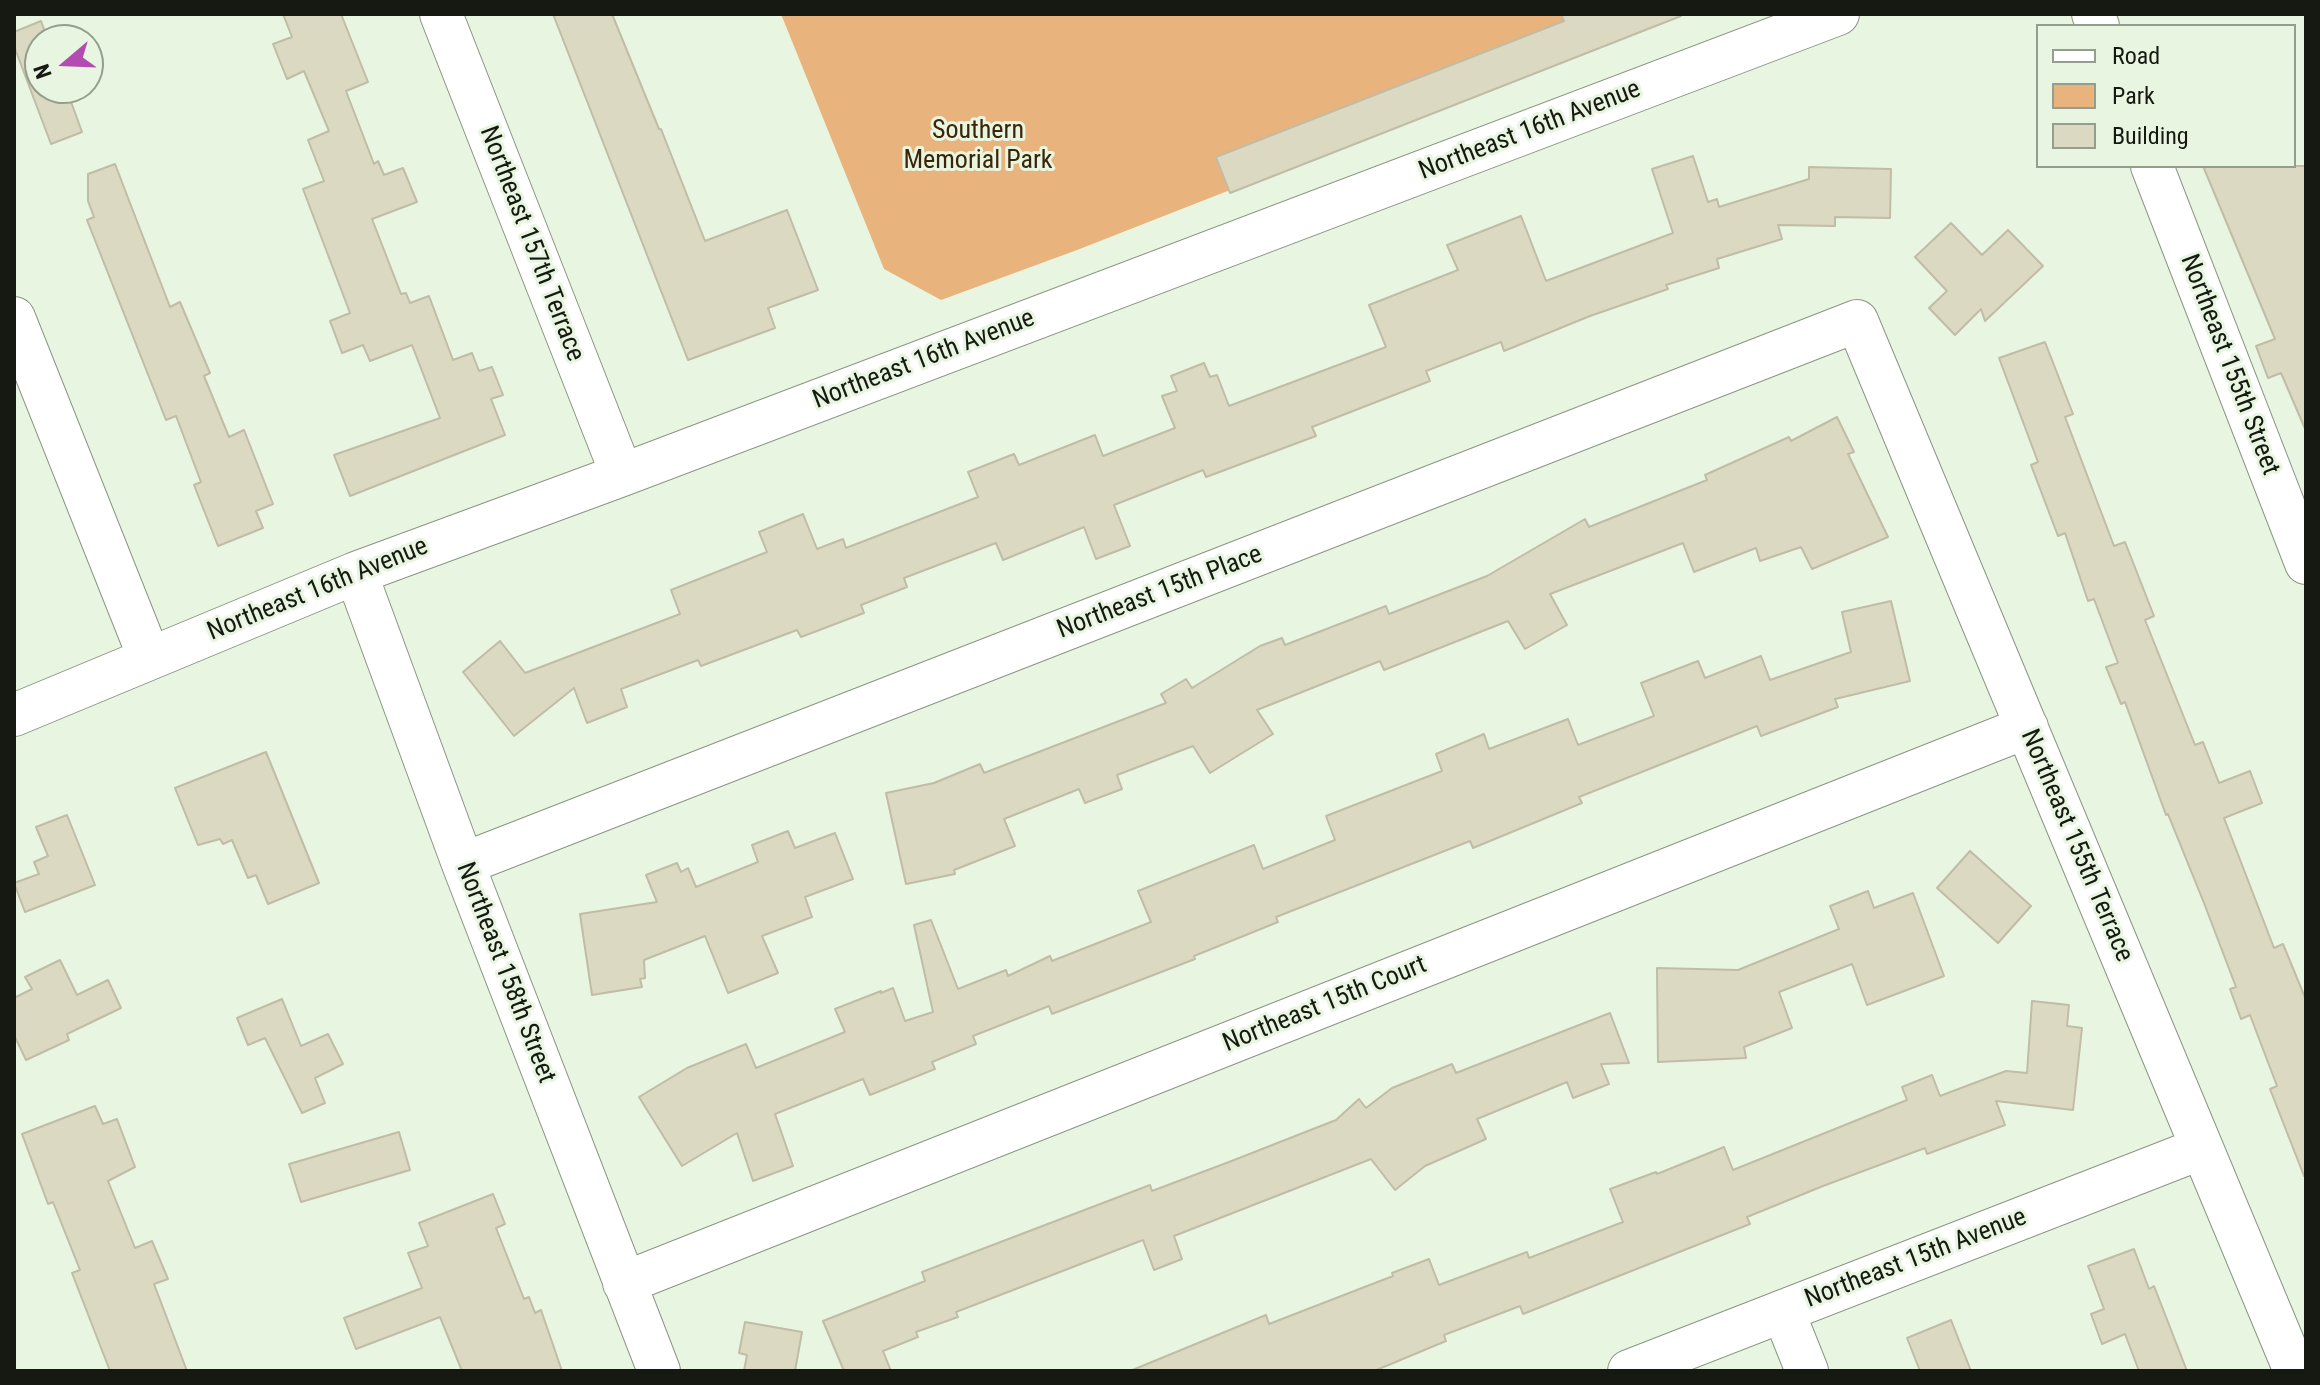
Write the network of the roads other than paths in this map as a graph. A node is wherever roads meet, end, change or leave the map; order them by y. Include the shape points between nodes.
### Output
1 (441, 14) edge
2 (1838, 14) edge
3 (2153, 168) edge
4 (14, 318) edge
5 (1857, 321) joint
6 (622, 475) junction
7 (2306, 563) edge
8 (356, 573) junction
9 (149, 657) junction
10 (14, 715) edge
11 (2027, 727) junction
12 (463, 864) junction
13 (2202, 1148) junction
14 (624, 1283) junction
15 (1783, 1311) junction
16 (659, 1371) edge
17 (1629, 1371) edge
18 (1807, 1371) edge
19 (2295, 1371) edge

1 - 6 street, Northeast 157th Terrace
2 - 6 street, Northeast 16th Avenue
3 - 7 street, Northeast 155th Street
4 - 9 street
5 - 11 street, Northeast 155th Terrace
5 - 12 street, Northeast 15th Place
6 - 8 street, Northeast 16th Avenue
8 - 9 street, Northeast 16th Avenue
8 - 12 street, Northeast 158th Street
9 - 10 street, Northeast 16th Avenue
11 - 13 street, Northeast 155th Terrace
11 - 14 street, Northeast 15th Court
12 - 14 street, Northeast 158th Street
13 - 15 street, Northeast 15th Avenue
13 - 19 street, Northeast 155th Terrace
14 - 16 street, Northeast 158th Street
15 - 17 street, Northeast 15th Avenue
15 - 18 street

